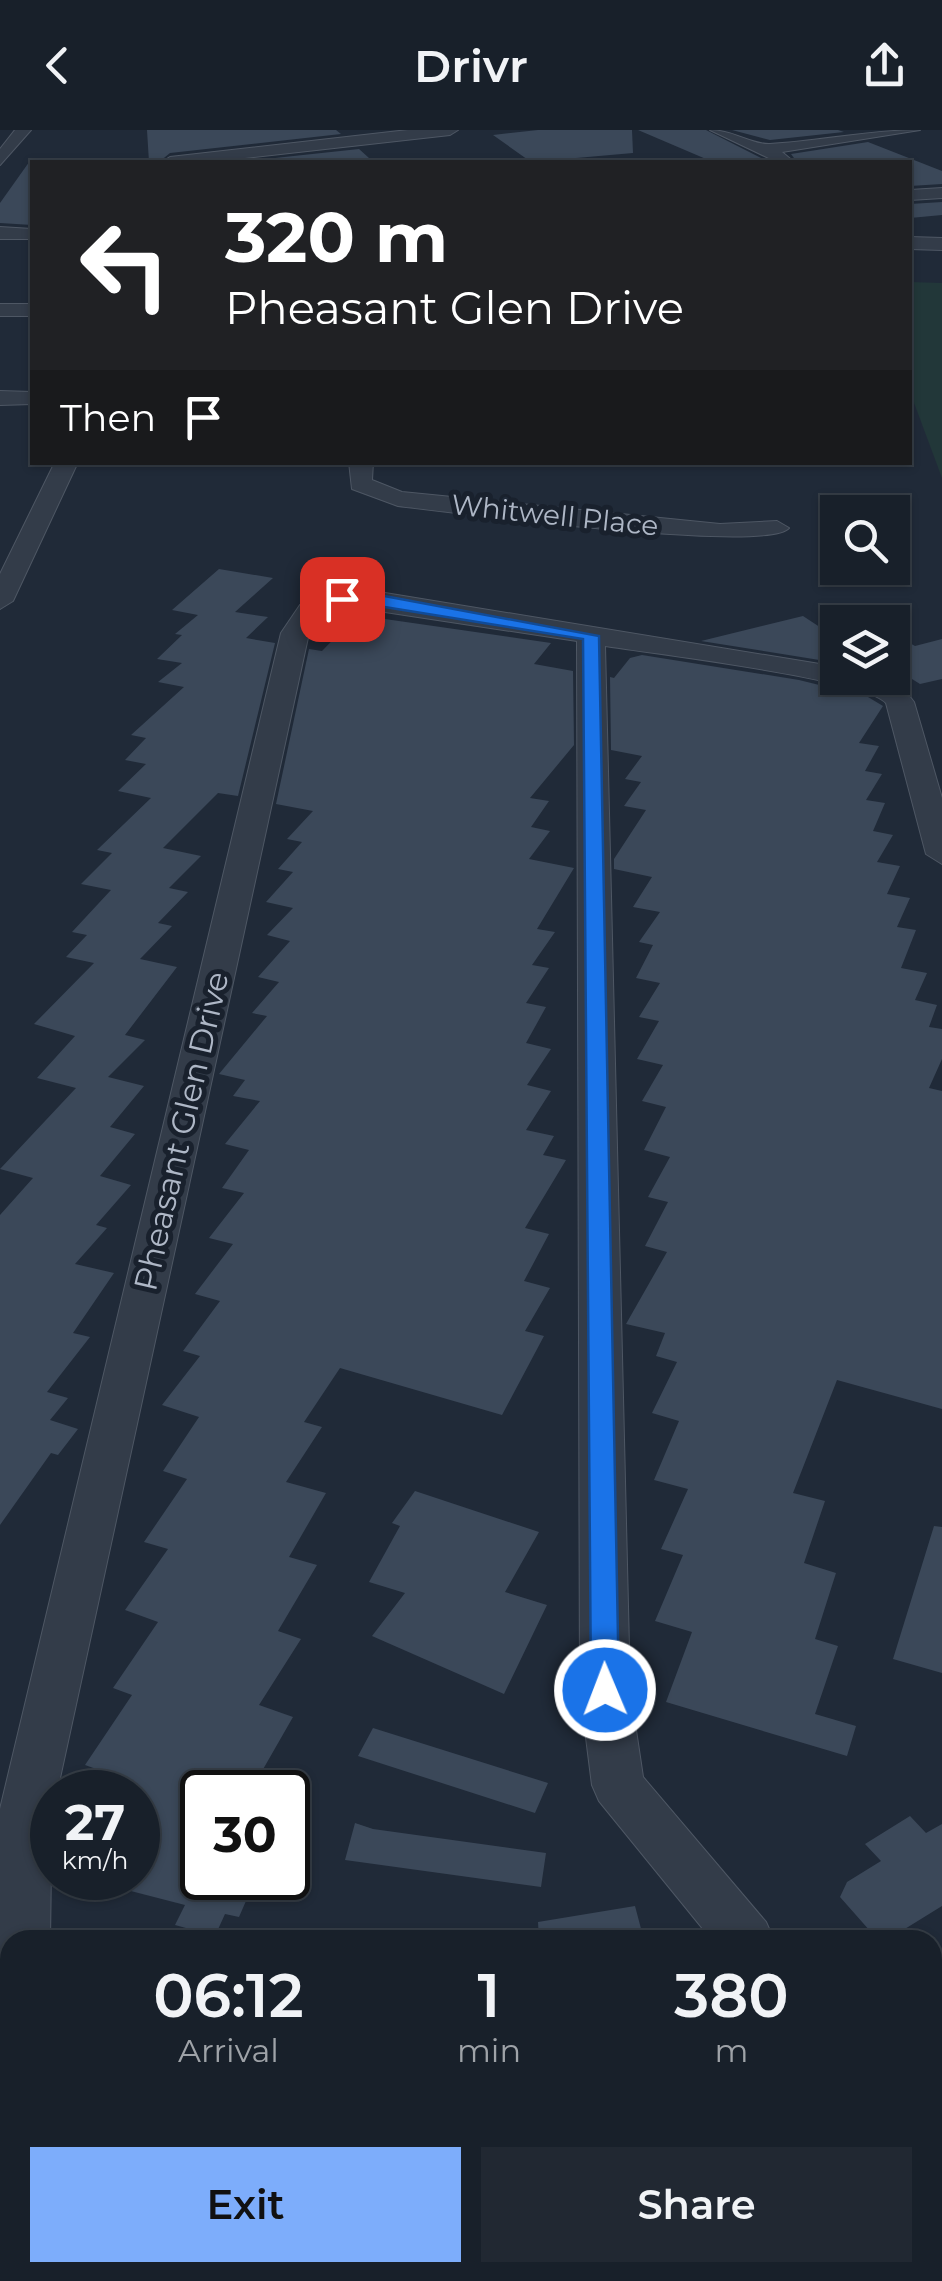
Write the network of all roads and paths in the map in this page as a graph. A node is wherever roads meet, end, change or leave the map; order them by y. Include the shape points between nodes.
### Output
1 (23, 130) edge
2 (450, 130) edge
3 (718, 130) edge
4 (912, 130) edge
5 (763, 150) junction
6 (188, 160) edge
7 (786, 160) edge
8 (5, 164) edge
9 (942, 193) edge
10 (912, 195) edge
11 (0, 233) edge
12 (30, 234) edge
13 (912, 243) edge
14 (942, 244) edge
15 (0, 310) edge
16 (30, 310) edge
17 (0, 398) edge
18 (30, 398) edge
19 (66, 465) edge
20 (361, 465) edge
21 (777, 528) dead end
22 (0, 601) edge
23 (591, 636) junction
24 (820, 673) edge
25 (894, 695) edge
26 (942, 854) edge
27 (22, 1930) edge
28 (738, 1930) edge

1 - 8 street
2 - 6 street
3 - 5 street
4 - 5 street
5 - 7 street
9 - 10 street
11 - 12 street
13 - 14 street
15 - 16 street
17 - 18 street
19 - 22 street
20 - 21 street, Whitwell Place via 360,484 398,499 720,530
23 - 24 street, Pheasant Glen Drive
23 - 27 street, Pheasant Glen Drive via 342,599 314,604 294,632 23,1825
23 - 28 street via 605,1690 618,1785
25 - 26 street

